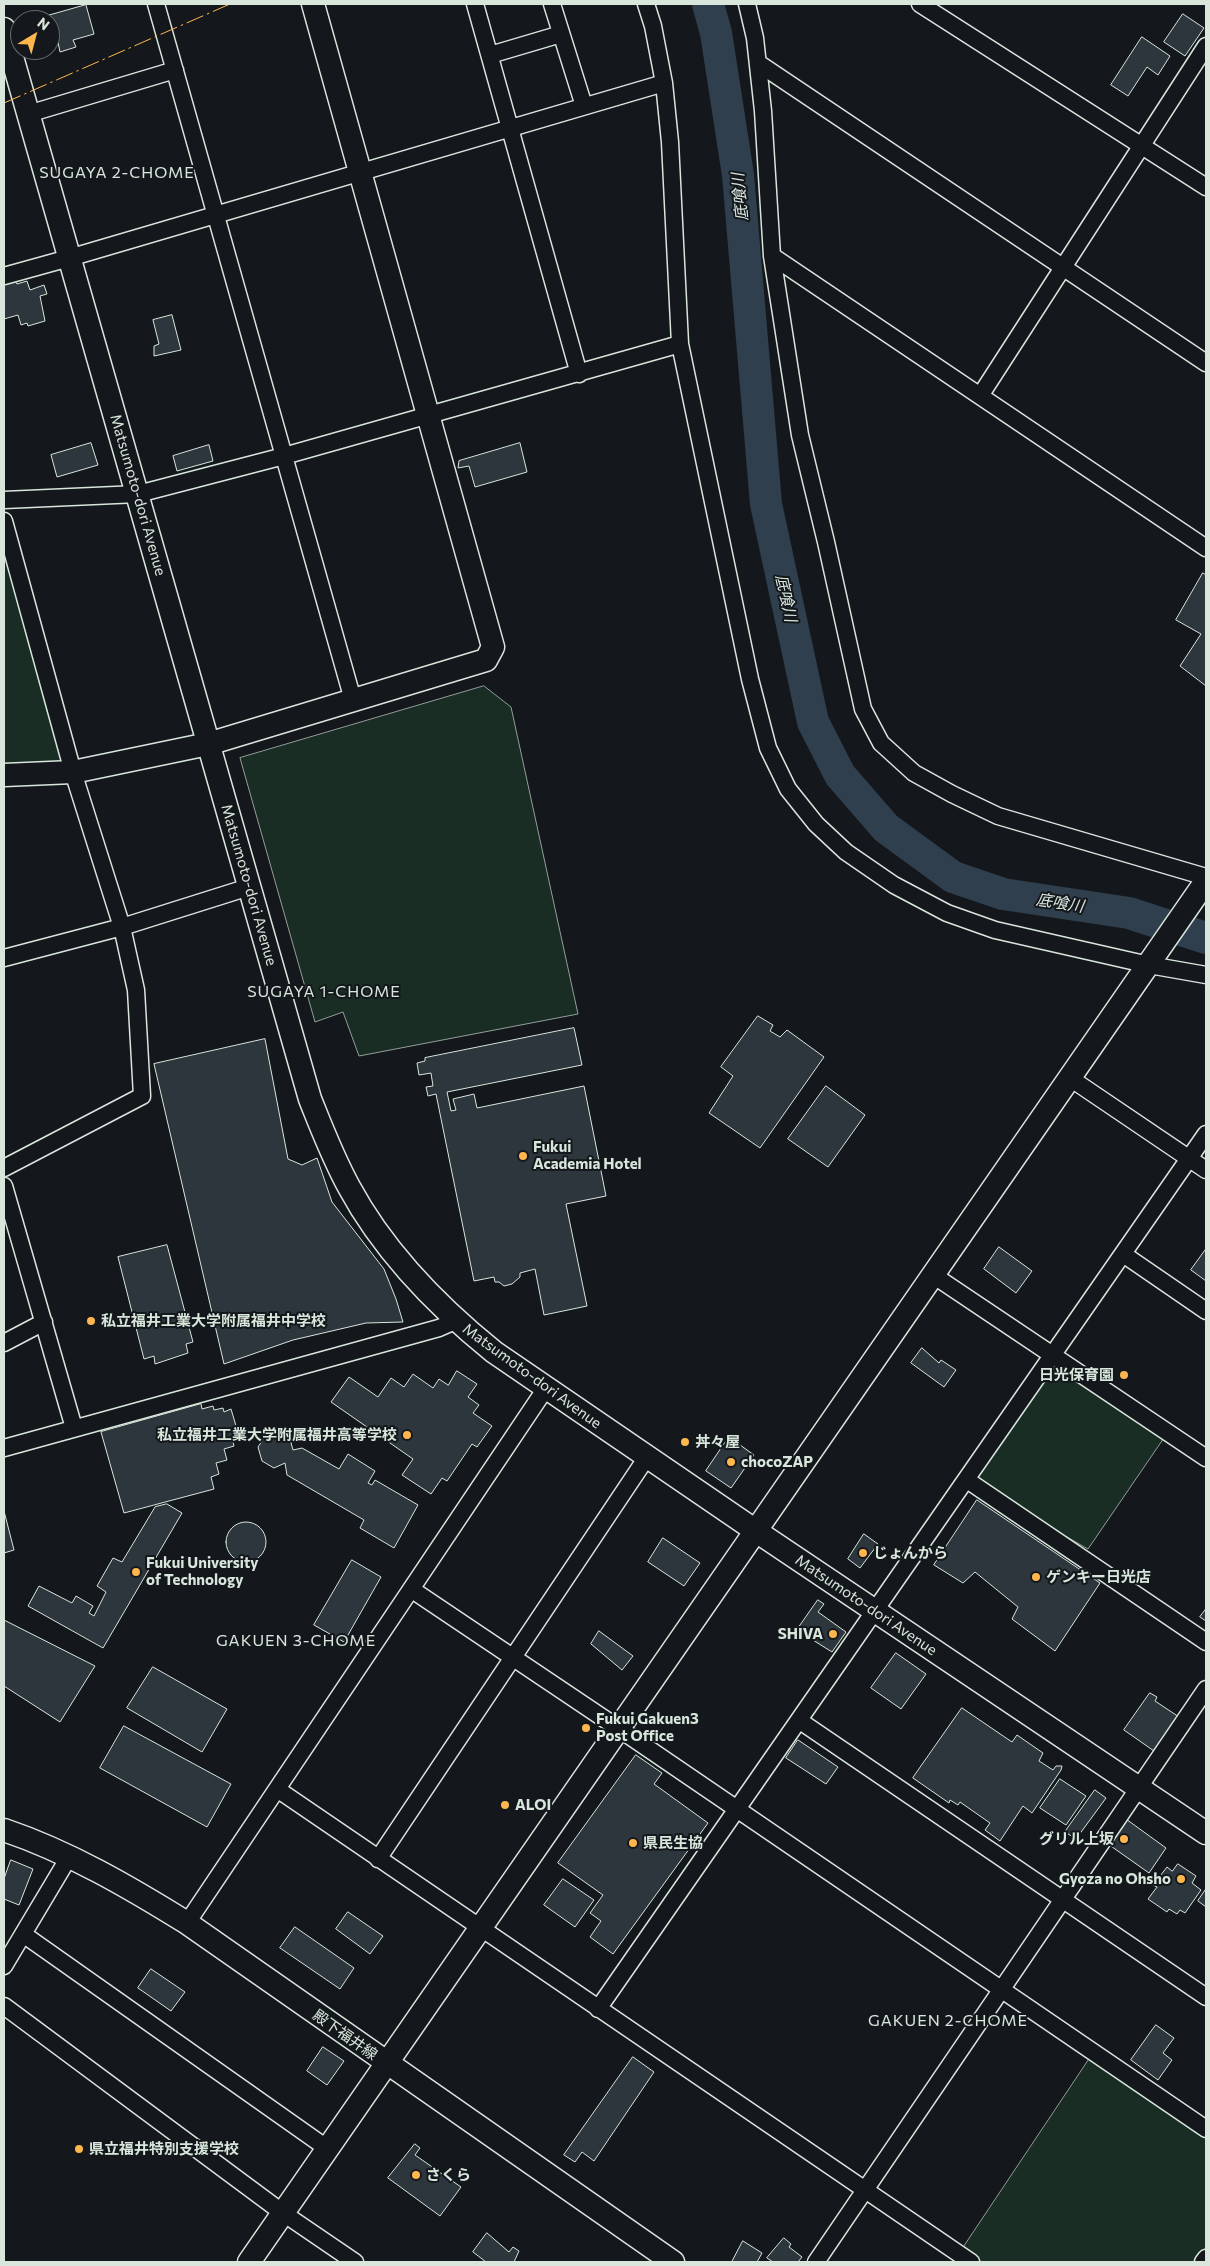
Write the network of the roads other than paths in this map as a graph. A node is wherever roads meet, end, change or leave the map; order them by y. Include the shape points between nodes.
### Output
1 (156, 4) edge
2 (313, 4) edge
3 (475, 4) edge
4 (552, 4) edge
5 (646, 4) edge
6 (747, 4) edge
7 (920, 4) edge
8 (4, 29) edge
9 (561, 34) junction
10 (1206, 46) edge
11 (490, 56) junction
12 (758, 63) junction
13 (175, 70) junction
14 (664, 83) junction
15 (584, 106) junction
16 (28, 114) junction
17 (510, 128) junction
18 (1142, 146) junction
19 (360, 172) junction
20 (1206, 187) edge
21 (216, 215) junction
22 (772, 256) junction
23 (69, 258) junction
24 (1063, 267) junction
25 (4, 276) edge
26 (680, 344) junction
27 (1206, 363) edge
28 (579, 374) junction
29 (980, 396) junction
30 (428, 415) junction
31 (284, 456) junction
32 (138, 494) junction
33 (4, 500) edge
34 (4, 522) edge
35 (1206, 548) edge
36 (353, 700) junction
37 (208, 744) junction
38 (73, 772) junction
39 (4, 776) edge
40 (1205, 881) edge
41 (249, 887) junction
42 (122, 926) junction
43 (4, 958) edge
44 (1153, 958) junction
45 (1206, 975) edge
46 (1070, 1078) junction
47 (1206, 1134) edge
48 (1189, 1158) junction
49 (4, 1168) edge
50 (1206, 1170) edge
51 (4, 1186) edge
52 (1123, 1254) junction
53 (933, 1275) junction
54 (1206, 1311) edge
55 (455, 1321) junction
56 (44, 1322) junction
57 (4, 1342) edge
58 (1053, 1356) junction
59 (546, 1388) junction
60 (74, 1428) junction
61 (4, 1448) edge
62 (647, 1457) junction
63 (1206, 1458) edge
64 (967, 1480) junction
65 (756, 1531) junction
66 (411, 1589) junction
67 (876, 1612) junction
68 (1206, 1642) edge
69 (514, 1658) junction
70 (1206, 1689) edge
71 (800, 1721) junction
72 (618, 1728) junction
73 (1139, 1788) junction
74 (277, 1789) junction
75 (738, 1809) junction
76 (4, 1830) edge
77 (1206, 1833) edge
78 (69, 1858) junction
79 (378, 1859) junction
80 (1063, 1900) junction
81 (187, 1923) junction
82 (480, 1929) junction
83 (23, 1934) junction
84 (4, 1966) edge
85 (1003, 1990) junction
86 (1206, 1997) edge
87 (4, 2006) edge
88 (598, 2010) junction
89 (387, 2064) junction
90 (1206, 2129) edge
91 (328, 2148) junction
92 (865, 2190) junction
93 (283, 2213) junction
94 (1206, 2258) edge
95 (249, 2262) edge
96 (355, 2262) edge
97 (673, 2262) edge
98 (816, 2262) edge
99 (971, 2262) edge
100 (1203, 2262) edge

1 - 13 street
2 - 19 street
3 - 11 street
4 - 9 street
5 - 14 street
6 - 12 street
7 - 18 street
8 - 16 street, Matsumoto-dori Avenue
9 - 11 street
9 - 15 street
10 - 18 street
11 - 17 street
12 - 22 street
12 - 24 street
13 - 16 street
13 - 21 street
14 - 15 street
14 - 26 street via 672,172
15 - 17 street
16 - 23 street, Matsumoto-dori Avenue
17 - 19 street
17 - 28 street
18 - 20 street
18 - 24 street
19 - 21 street
19 - 30 street
21 - 23 street
21 - 31 street
22 - 29 street
22 - 40 street via 800,435 862,709 881,743 914,773 998,816
23 - 25 street
23 - 32 street, Matsumoto-dori Avenue
24 - 27 street
24 - 29 street
26 - 28 street
26 - 44 street via 750,679 768,748 788,788 816,824 846,852 894,885 947,913 995,930
28 - 30 street
29 - 35 street
30 - 31 street
30 - 36 street via 493,648 486,660
31 - 32 street
31 - 36 street
32 - 33 street
32 - 37 street, Matsumoto-dori Avenue
34 - 38 street
36 - 37 street
37 - 38 street
37 - 41 street, Matsumoto-dori Avenue
38 - 39 street
38 - 42 street
40 - 44 street
41 - 42 street
41 - 55 street, Matsumoto-dori Avenue via 310,1099 329,1147 363,1210 403,1267
42 - 43 street
42 - 49 street via 136,990 142,1096
44 - 45 street
44 - 46 street
46 - 48 street
46 - 53 street
47 - 48 street
48 - 50 street
48 - 52 street
51 - 56 street
52 - 54 street
52 - 58 street
53 - 58 street
53 - 65 street
55 - 59 street, Matsumoto-dori Avenue
55 - 60 street
56 - 57 street
56 - 60 street
58 - 63 street
58 - 64 street
59 - 62 street, Matsumoto-dori Avenue
59 - 66 street
60 - 61 street
62 - 65 street, Matsumoto-dori Avenue
62 - 69 street
64 - 67 street
64 - 68 street
65 - 67 street, Matsumoto-dori Avenue
65 - 72 street
66 - 69 street
66 - 74 street
67 - 71 street
67 - 73 street, Matsumoto-dori Avenue
69 - 72 street
69 - 79 street
70 - 73 street
71 - 75 street
71 - 80 street
72 - 75 street
72 - 82 street
73 - 77 street, Matsumoto-dori Avenue
73 - 80 street
74 - 79 street
74 - 81 street
75 - 85 street
75 - 88 street
76 - 78 street, 殿下福井線
78 - 81 street, 殿下福井線
78 - 83 street
79 - 82 street
80 - 85 street
80 - 86 street
81 - 89 street, 殿下福井線
82 - 88 street
82 - 89 street
83 - 84 street
83 - 91 street
85 - 90 street
85 - 92 street
87 - 93 street
88 - 92 street
89 - 91 street
89 - 97 street, 殿下福井線
91 - 93 street
92 - 98 street
92 - 99 street
93 - 95 street
93 - 96 street
94 - 100 street

